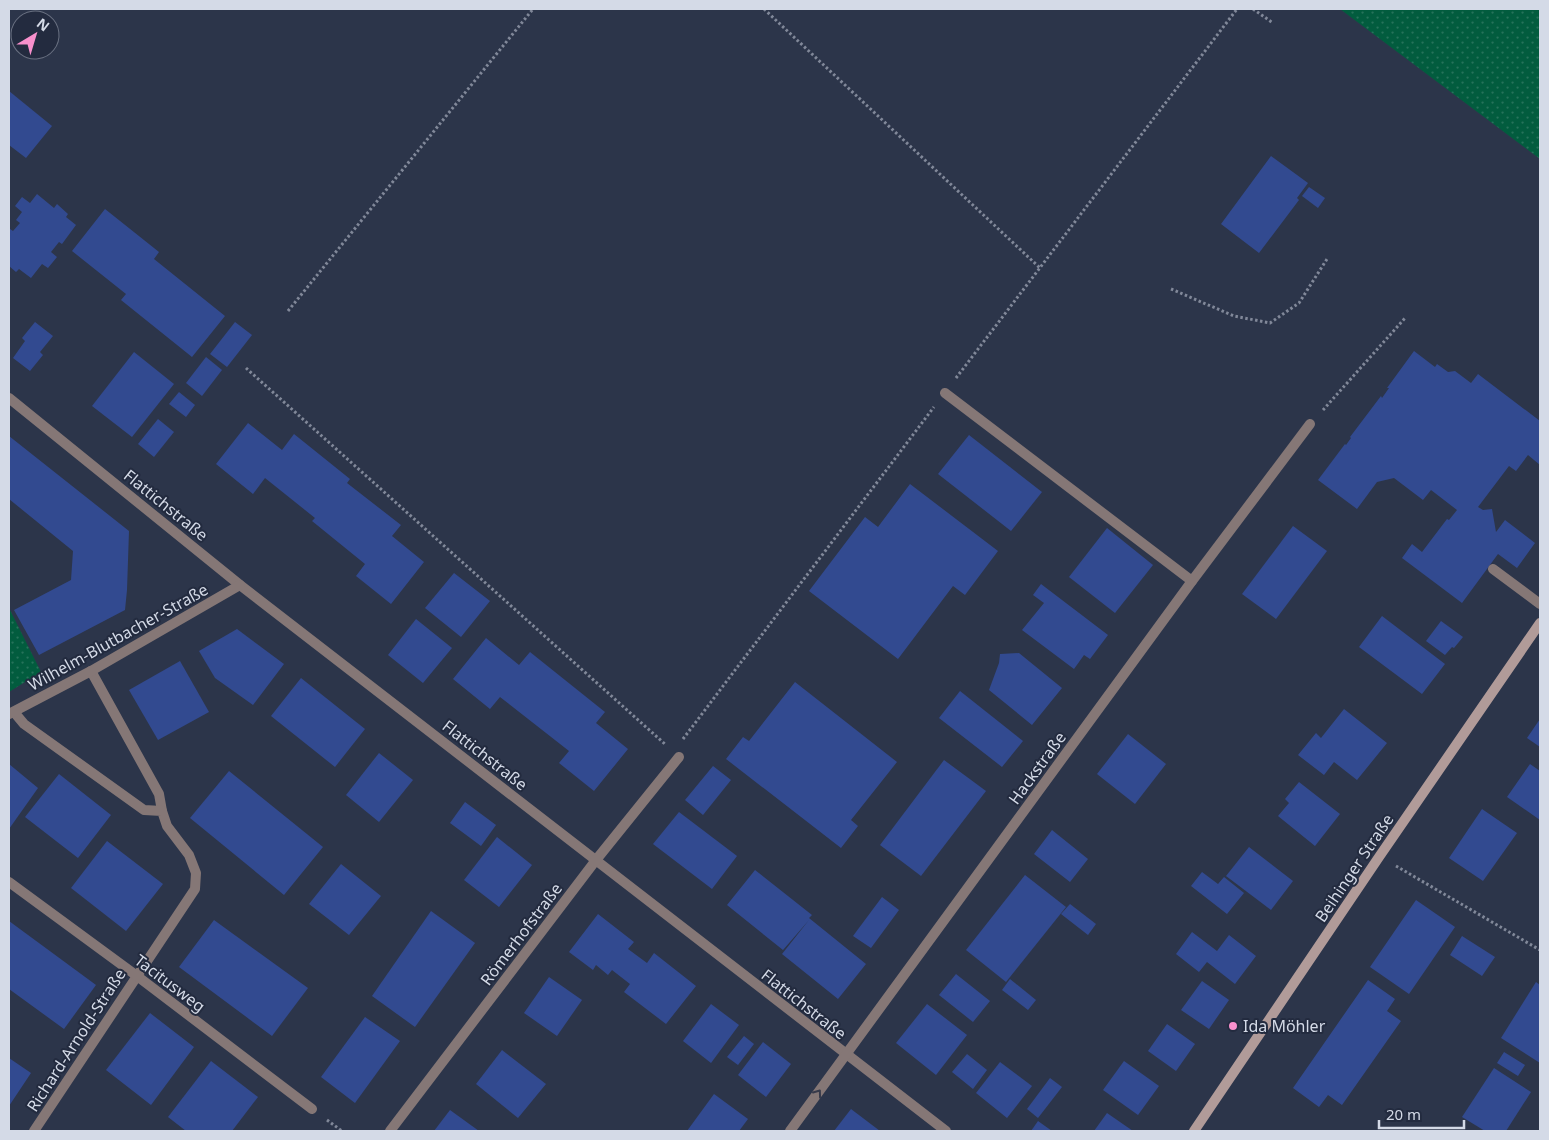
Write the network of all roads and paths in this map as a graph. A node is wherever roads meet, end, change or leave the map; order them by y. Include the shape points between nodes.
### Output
1 (533, 9) edge
2 (764, 9) edge
3 (1253, 9) edge
4 (1273, 23) dead end
5 (1328, 259) dead end
6 (1040, 268) dead end
7 (1171, 290) dead end
8 (288, 311) dead end
9 (1406, 317) dead end
10 (246, 368) dead end
11 (945, 393) dead end
12 (9, 398) edge
13 (1310, 424) joint
14 (1493, 569) dead end
15 (1192, 581) junction
16 (240, 585) junction
17 (1540, 604) edge
18 (1540, 623) edge
19 (91, 671) junction
20 (11, 713) edge
21 (679, 757) joint
22 (162, 811) junction
23 (1379, 857) junction
24 (596, 860) junction
25 (9, 882) edge
26 (1540, 950) edge
27 (137, 976) junction
28 (846, 1055) junction
29 (312, 1109) dead end
30 (34, 1131) edge
31 (390, 1131) edge
32 (790, 1131) edge
33 (946, 1131) edge
34 (1194, 1131) edge

1 - 8 path
2 - 6 path
3 - 4 path
5 - 7 path via 1299,303 1270,323 1234,316
9 - 13 path
10 - 21 path
11 - 15 street
12 - 16 street, Flattichstraße
13 - 15 street, Hackstraße
14 - 17 street
15 - 28 street, Hackstraße
16 - 19 street, Wilhelm-Blutbacher-Straße
16 - 24 street, Flattichstraße
18 - 23 main road, Beihinger Straße
19 - 20 street, Wilhelm-Blutbacher-Straße
19 - 22 street, Richard-Arnold-Straße via 159,794
20 - 22 street via 144,810
21 - 24 street, Römerhofstraße
22 - 27 street, Richard-Arnold-Straße via 168,826 189,855 196,873 195,889
23 - 26 path
23 - 34 main road, Beihinger Straße
24 - 28 street, Flattichstraße
24 - 31 street, Römerhofstraße
25 - 27 street, Tacitusweg
27 - 29 street, Tacitusweg
27 - 30 street, Richard-Arnold-Straße
32 -> 28 street, Hackstraße
28 - 33 street, Flattichstraße

